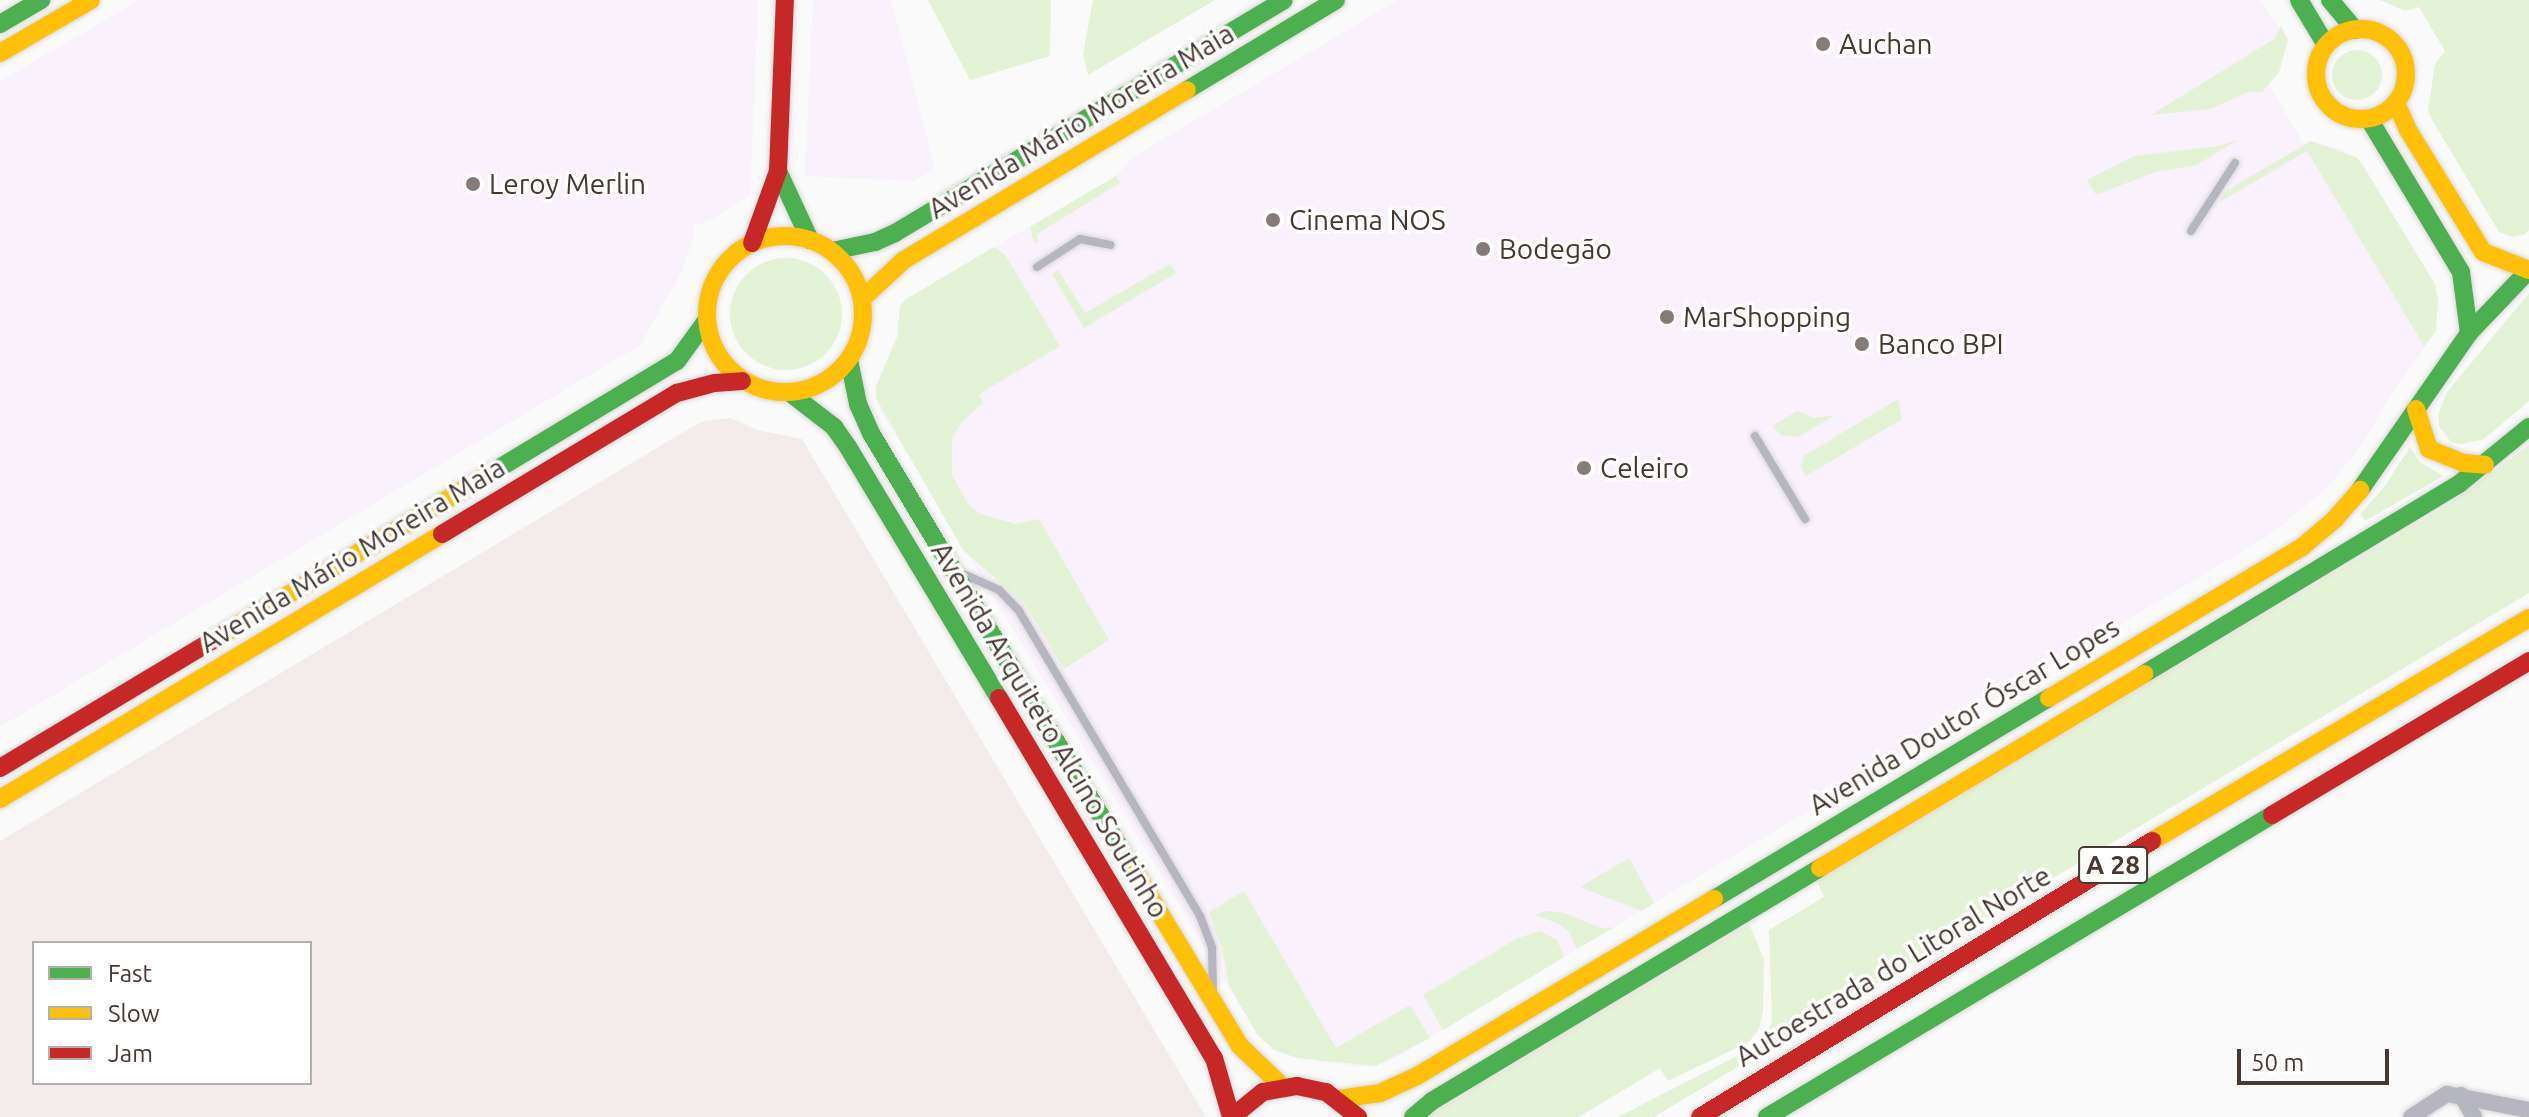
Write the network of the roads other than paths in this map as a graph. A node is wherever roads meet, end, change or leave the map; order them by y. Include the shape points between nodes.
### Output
1 (41, 0) edge
2 (91, 0) edge
3 (785, 0) edge
4 (1284, 0) edge
5 (1336, 0) edge
6 (2299, 0) edge
7 (2330, 0) edge
8 (0, 24) edge
9 (2355, 30) junction
10 (2326, 45) junction
11 (0, 53) edge
12 (2396, 103) junction
13 (2369, 119) junction
14 (2235, 163) dead end
15 (778, 171) junction
16 (2191, 231) dead end
17 (810, 240) junction
18 (752, 243) junction
19 (1110, 245) dead end
20 (832, 251) junction
21 (1037, 267) dead end
22 (2529, 270) edge
23 (862, 299) junction
24 (706, 321) junction
25 (2469, 333) junction
26 (849, 360) junction
27 (742, 381) junction
28 (790, 393) junction
29 (2416, 409) junction
30 (2529, 427) edge
31 (1755, 436) dead end
32 (2485, 465) junction
33 (1805, 519) dead end
34 (953, 569) junction
35 (2529, 618) edge
36 (2529, 661) edge
37 (0, 768) edge
38 (0, 799) edge
39 (1213, 1003) junction
40 (1283, 1087) junction
41 (2461, 1095) junction
42 (1339, 1099) junction
43 (2529, 1110) edge
44 (1232, 1117) edge
45 (1358, 1117) edge
46 (1413, 1117) edge
47 (1700, 1117) edge
48 (1767, 1117) edge
49 (2411, 1117) edge
50 (2474, 1117) edge

1 - 8 main road
2 - 11 main road
3 - 15 main road
4 - 20 main road, Avenida Mário Moreira Maia via 895,233
5 - 23 main road, Avenida Mário Moreira Maia via 904,260
6 - 10 main road
7 - 9 main road
9 - 10 main road
9 - 12 main road via 2385,36 2404,60 2406,75
10 - 13 main road via 2316,76 2323,97 2348,117
12 - 13 main road
12 - 22 main road via 2483,252
13 - 25 main road via 2461,272
14 - 16 lane
15 - 17 main road
15 - 18 main road
17 - 18 main road via 781,236
17 - 20 main road
18 - 24 main road via 730,257 716,276
19 - 21 lane via 1080,239
20 - 23 main road via 856,280
22 - 25 main road, Avenida Doutor Óscar Lopes
23 - 26 main road via 859,341
24 - 27 main road via 717,355
24 - 37 main road, Avenida Mário Moreira Maia via 677,361
25 - 29 main road, Avenida Doutor Óscar Lopes
26 - 28 main road via 813,389
26 - 34 main road, Avenida Arquiteto Alcino Soutinho via 858,404 872,435
27 - 28 main road
27 - 38 main road, Avenida Mário Moreira Maia via 677,393
28 - 44 main road, Avenida Arquiteto Alcino Soutinho via 834,427 848,447 1214,1058
29 - 32 main road via 2429,449
29 - 42 main road, Avenida Doutor Óscar Lopes via 2375,474 2302,547 1417,1076 1380,1093
30 - 32 main road, Avenida Doutor Óscar Lopes
31 - 33 lane
32 - 46 main road, Avenida Doutor Óscar Lopes
34 - 39 main road, Avenida Arquiteto Alcino Soutinho
34 - 39 lane via 999,590 1019,611 1200,916 1212,948
35 - 47 main road, Autoestrada do Litoral Norte / A 28
36 - 48 main road, A 28
39 - 40 main road, Avenida Arquiteto Alcino Soutinho via 1240,1046
40 - 42 main road via 1312,1088
40 - 44 main road via 1263,1092
41 - 43 street
41 - 49 street via 2447,1094
41 - 50 street
42 - 45 main road

